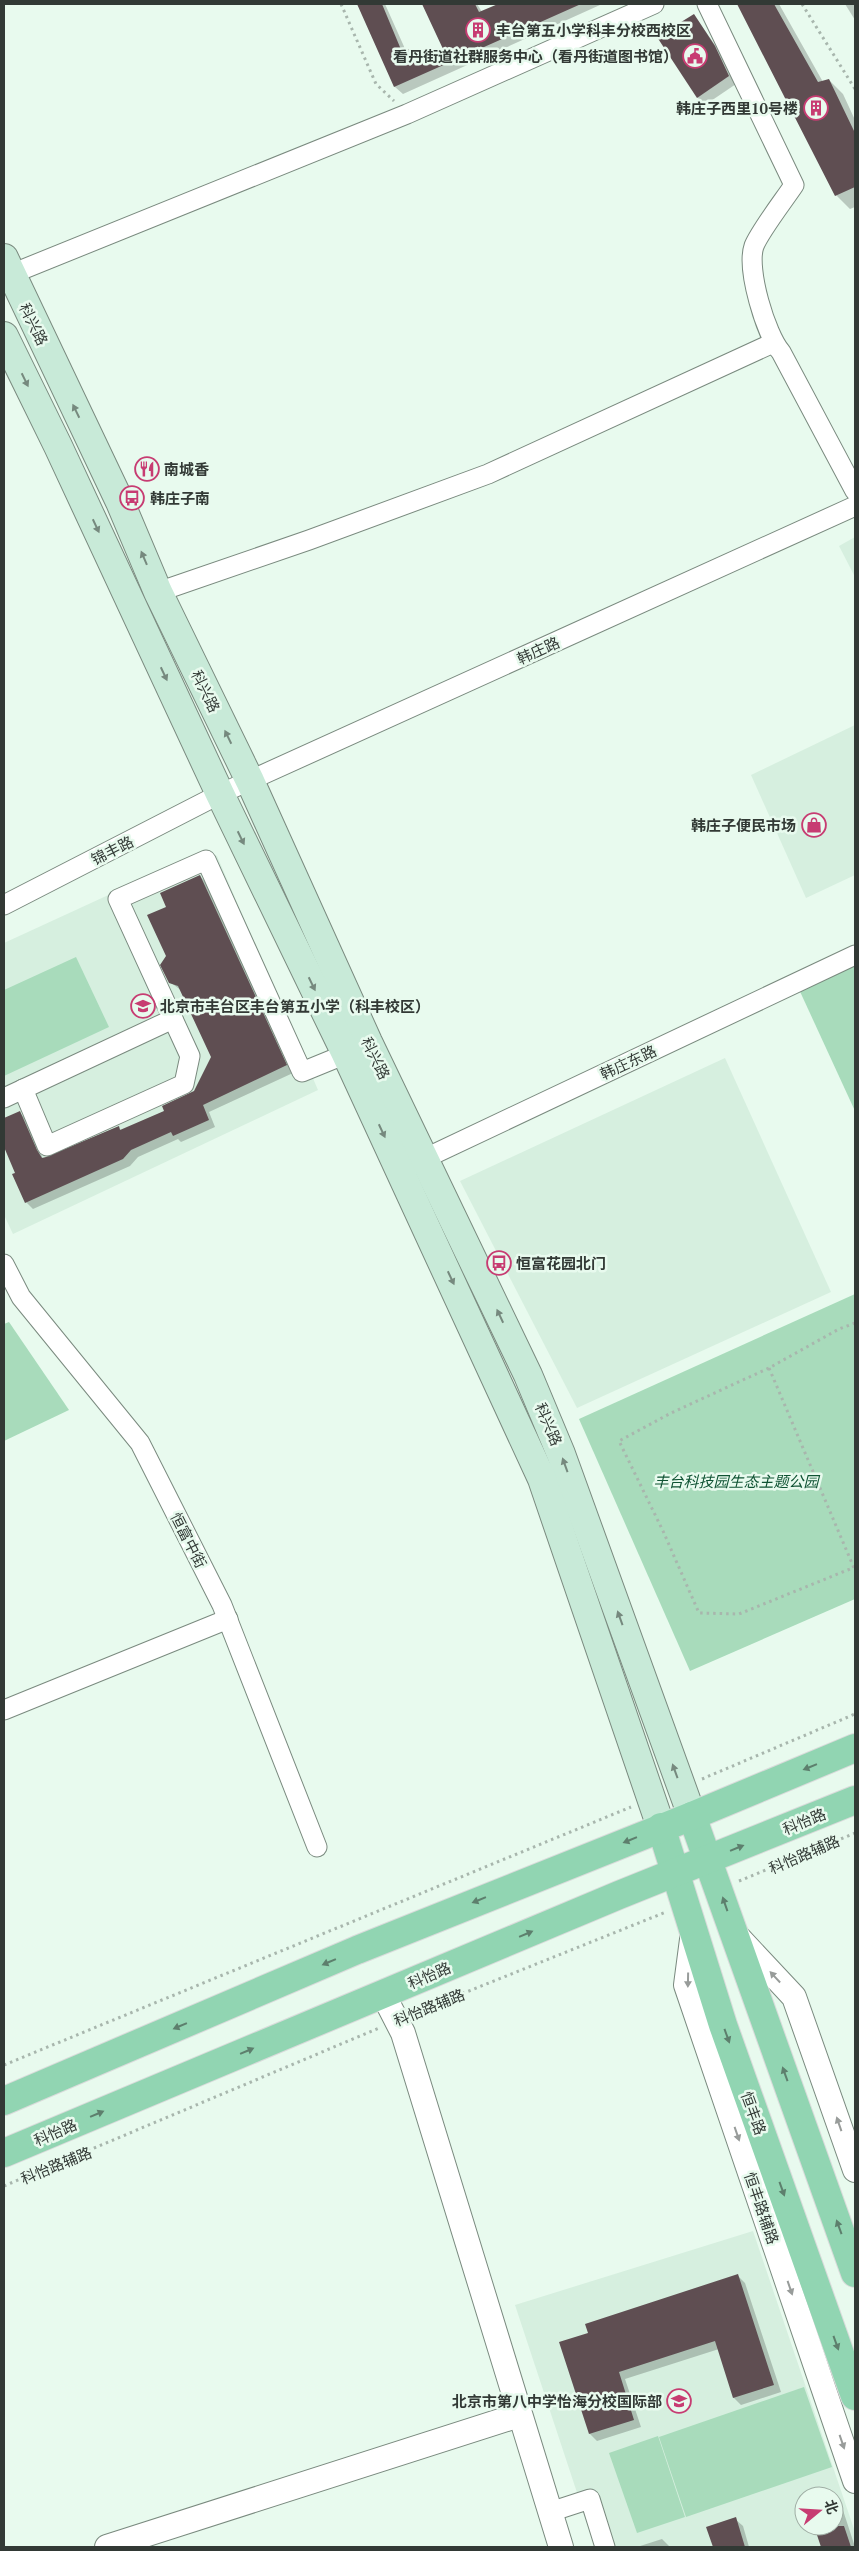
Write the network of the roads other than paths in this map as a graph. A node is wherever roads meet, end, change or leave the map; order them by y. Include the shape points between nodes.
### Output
1 (654, 4) edge
2 (707, 4) edge
3 (6, 269) edge
4 (4, 336) edge
5 (773, 343) junction
6 (855, 491) edge
7 (855, 506) edge
8 (158, 592) junction
9 (250, 781) junction
10 (220, 794) junction
11 (4, 905) edge
12 (855, 956) edge
13 (173, 1019) junction
14 (346, 1054) junction
15 (23, 1089) junction
16 (4, 1098) edge
17 (424, 1158) junction
18 (401, 1172) junction
19 (4, 1264) edge
20 (228, 1619) junction
21 (4, 1710) edge
22 (855, 1748) edge
23 (855, 1800) edge
24 (855, 1806) edge
25 (828, 1812) junction
26 (692, 1816) junction
27 (661, 1827) junction
28 (317, 1847) dead end
29 (708, 1860) junction
30 (676, 1873) junction
31 (693, 1932) junction
32 (736, 1935) junction
33 (383, 1994) junction
34 (4, 2101) edge
35 (4, 2153) edge
36 (855, 2170) edge
37 (855, 2273) edge
38 (855, 2396) edge
39 (519, 2414) junction
40 (855, 2481) edge
41 (550, 2512) junction
42 (107, 2547) edge
43 (561, 2547) edge
44 (605, 2547) edge

1 - 3 street via 407,114
2 - 5 street via 794,185 754,247 753,278
8 -> 3 main road, 科兴路 via 120,502
4 -> 10 main road, 科兴路
5 - 6 street via 781,352
5 - 8 street via 488,474
7 - 9 street, 韩庄路
9 -> 8 main road, 科兴路
9 - 10 street, 韩庄路
9 - 17 main road, 科兴路
10 - 11 street, 锦丰路
10 -> 14 main road, 科兴路
12 - 17 street, 韩庄东路
13 - 14 street via 118,899 206,860 302,1072
13 - 15 street
13 - 15 street via 190,1056 184,1084 48,1146
14 -> 18 main road, 科兴路
15 - 16 street
17 - 18 street, 韩庄东路
26 -> 17 main road, 科兴路 via 561,1454 528,1375
18 -> 27 main road, 科兴路 via 542,1479
19 - 20 street, 恒富中街 via 21,1297 140,1443
20 - 21 street
20 - 28 street, 恒富中街
22 -> 26 main road
23 - 25 main road, 科怡路
24 - 25 street, 科怡路辅路
29 -> 25 main road, 科怡路
26 - 27 main road
26 - 29 main road
27 - 30 main road, 恒丰路
27 -> 34 main road via 357,1950
29 - 30 main road, 科怡路
32 -> 29 main road
30 - 31 main road, 恒丰路
33 -> 30 main road, 科怡路
31 -> 38 main road, 恒丰路
31 -> 40 street, 恒丰路辅路 via 686,1985
36 -> 32 street via 794,1997
37 -> 32 main road
35 -> 33 main road, 科怡路
33 - 39 street via 398,2020
39 - 41 street
39 - 42 street
41 - 43 street
41 - 44 street via 590,2499

